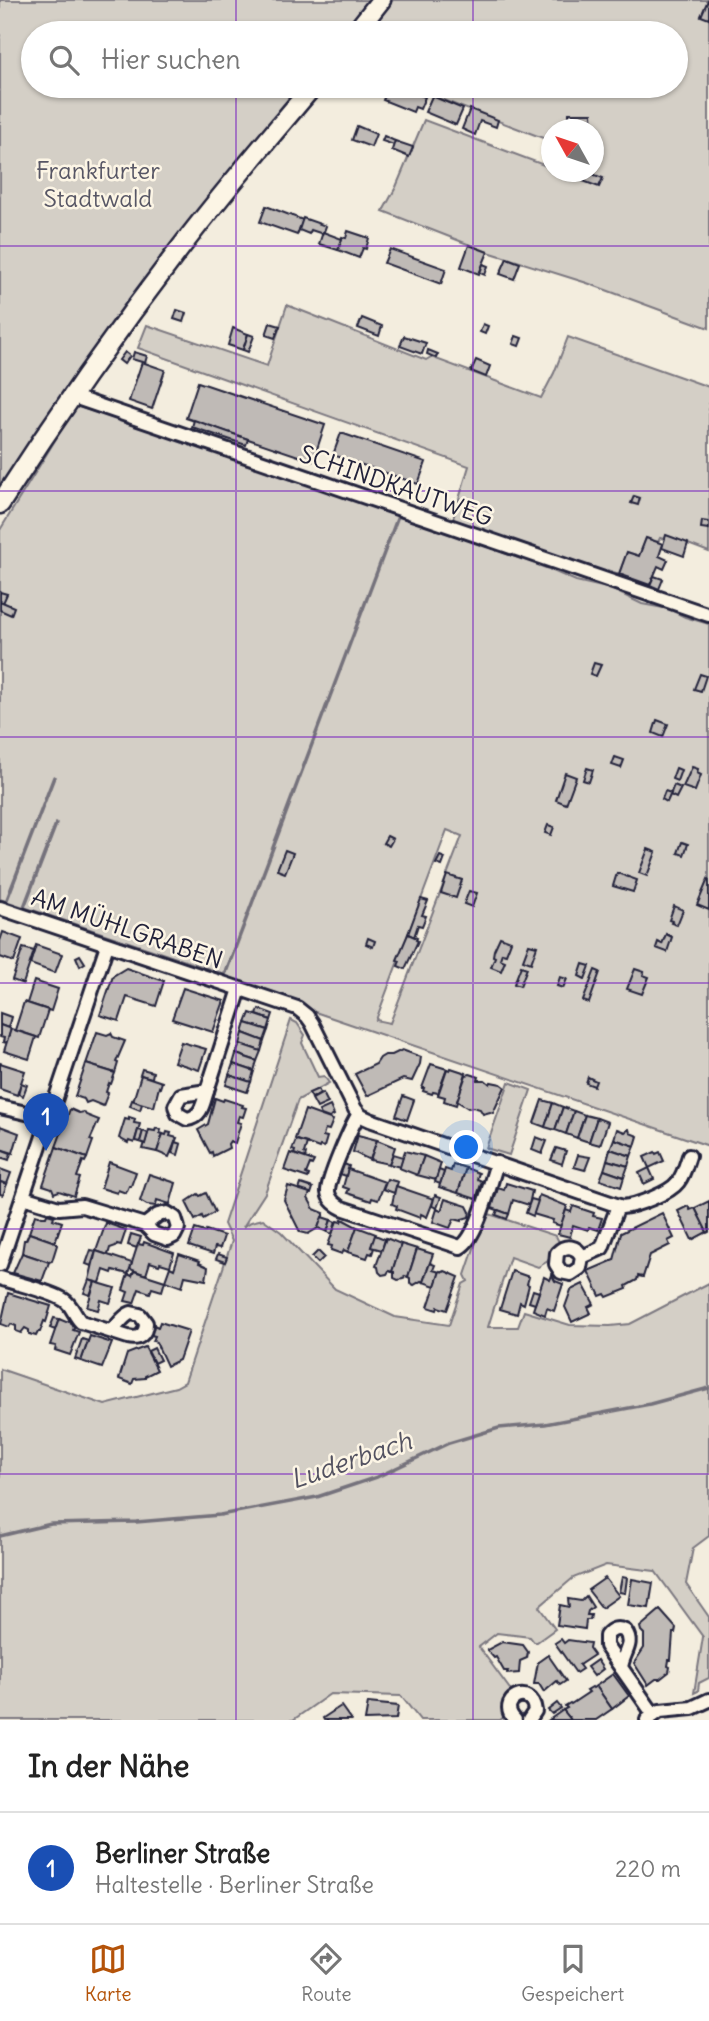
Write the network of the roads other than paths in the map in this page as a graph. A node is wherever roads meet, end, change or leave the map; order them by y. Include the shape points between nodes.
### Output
1 (381, 0) edge
2 (364, 21) edge
3 (303, 98) edge
4 (71, 396) junction
5 (0, 504) edge
6 (709, 615) edge
7 (0, 908) edge
8 (107, 945) junction
9 (240, 989) junction
10 (207, 1091) dead end
11 (0, 1107) edge
12 (359, 1114) junction
13 (48, 1118) junction
14 (689, 1156) dead end
15 (497, 1163) junction
16 (23, 1197) junction
17 (618, 1206) junction
18 (145, 1225) dead end
19 (582, 1257) dead end
20 (0, 1265) edge
21 (0, 1279) edge
22 (110, 1331) dead end
23 (621, 1668) dead end
24 (709, 1700) edge
25 (651, 1718) edge
26 (516, 1720) edge
27 (528, 1720) edge

1 - 2 street
3 - 4 street via 178,250
4 - 5 street
4 - 6 street, SCHINDKAUTWEG
7 - 8 street, AM MÜHLGRABEN
8 - 9 street, AM MÜHLGRABEN
8 - 13 street
9 - 10 street, AM MÜHLGRABEN
9 - 12 street, AM MÜHLGRABEN via 297,1008 307,1016
11 - 13 street
12 - 15 street
12 - 15 street via 328,1188 331,1199 342,1208 460,1247 473,1234
13 - 16 street
14 - 17 street via 674,1187 637,1204
15 - 17 street
16 - 18 street via 59,1208 82,1206
16 - 20 street
17 - 19 street via 605,1244
21 - 22 street via 61,1298 79,1320
23 - 25 street
24 - 25 street via 692,1709 663,1710
26 - 27 street via 509,1707 513,1699 523,1696 532,1700 535,1708

